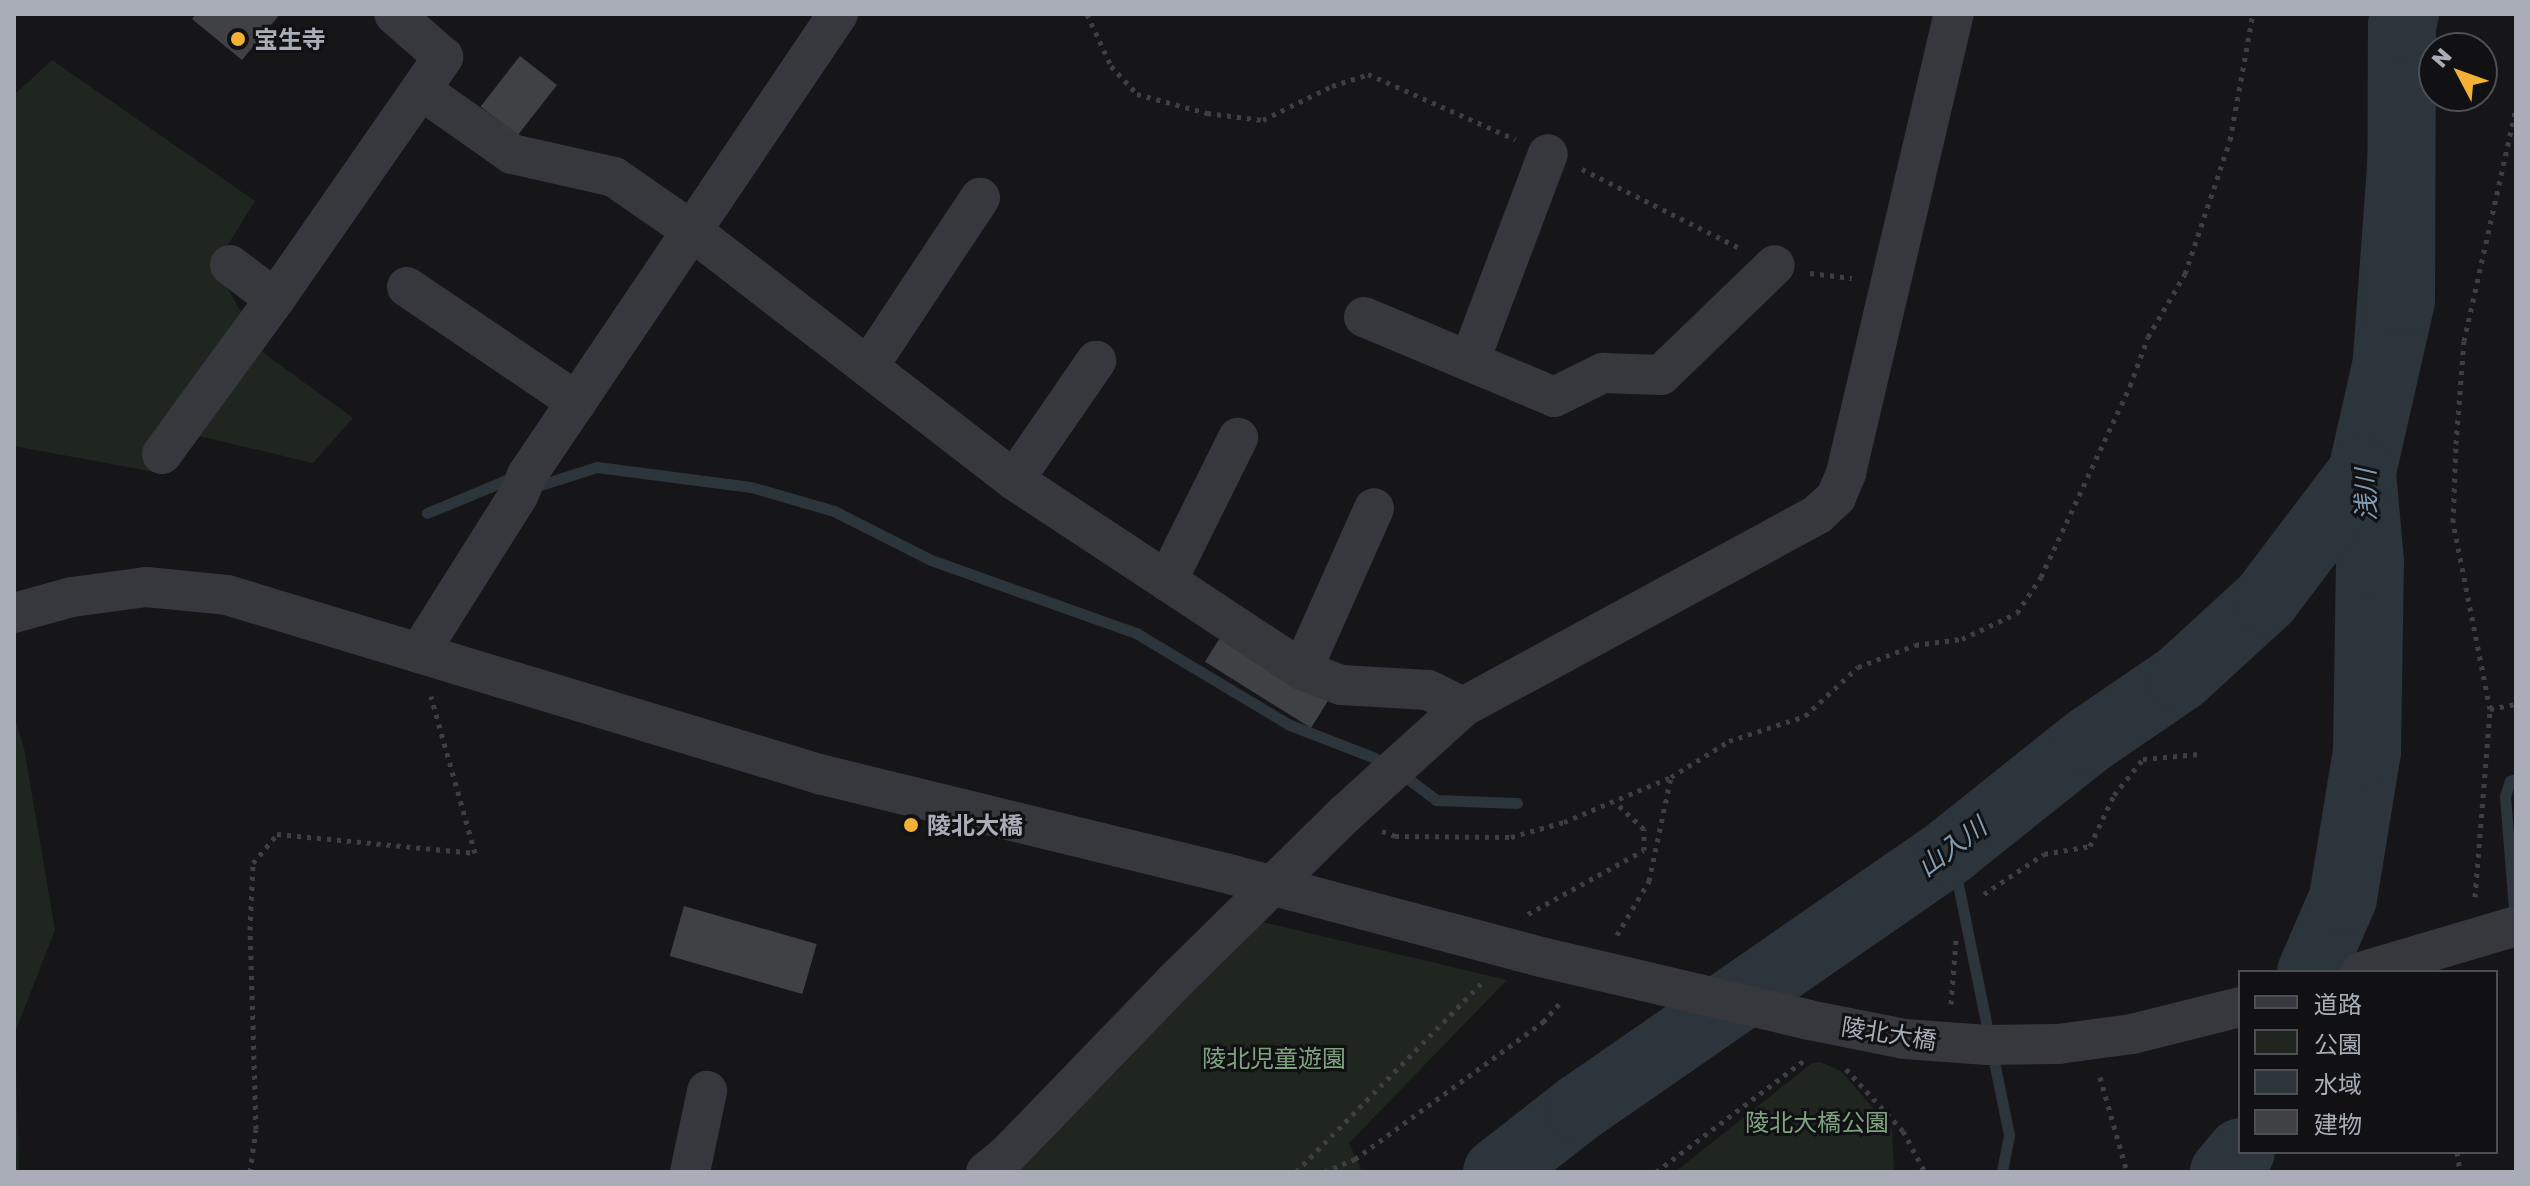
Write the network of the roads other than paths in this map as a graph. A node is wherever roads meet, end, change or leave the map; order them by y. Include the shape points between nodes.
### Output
1 (394, 14) edge
2 (838, 14) edge
3 (1954, 14) edge
4 (421, 90) junction
5 (1548, 154) road end
6 (980, 198) dead end
7 (692, 231) junction
8 (230, 265) dead end
9 (1775, 265) road end
10 (407, 287) dead end
11 (275, 299) junction
12 (1364, 317) dead end
13 (1470, 360) junction
14 (1096, 361) dead end
15 (868, 367) junction
16 (577, 402) junction
17 (1238, 438) dead end
18 (162, 454) dead end
19 (1014, 480) junction
20 (1374, 508) dead end
21 (1167, 581) junction
22 (14, 613) edge
23 (419, 653) junction
24 (1302, 670) junction
25 (1463, 707) junction
26 (1274, 886) junction
27 (2516, 926) edge
28 (2368, 970) edge
29 (2238, 1008) edge
30 (707, 1091) dead end
31 (690, 1172) edge
32 (986, 1172) edge

1 - 4 street via 443,57
2 - 7 street
3 - 25 street via 1846,473 1836,497 1818,514
4 - 7 street via 512,154 614,177
4 - 11 street
5 - 13 street
6 - 15 street
7 - 15 street
7 - 16 street
8 - 11 street
9 - 13 street via 1661,375 1603,373 1554,397
10 - 16 street
11 - 18 street
12 - 13 street
14 - 19 street
15 - 19 street
16 - 23 street
17 - 21 street
19 - 21 street
20 - 24 street
21 - 24 street
22 - 23 street, 陵北大橋 via 72,597 146,587 187,591 227,595
23 - 26 street, 陵北大橋 via 819,774
24 - 25 street via 1341,685 1428,690
25 - 26 street
26 - 29 street, 陵北大橋, bridge via 1541,957 1905,1039 2058,1044 2132,1034
26 - 32 street
27 - 28 street, bridge
30 - 31 street

